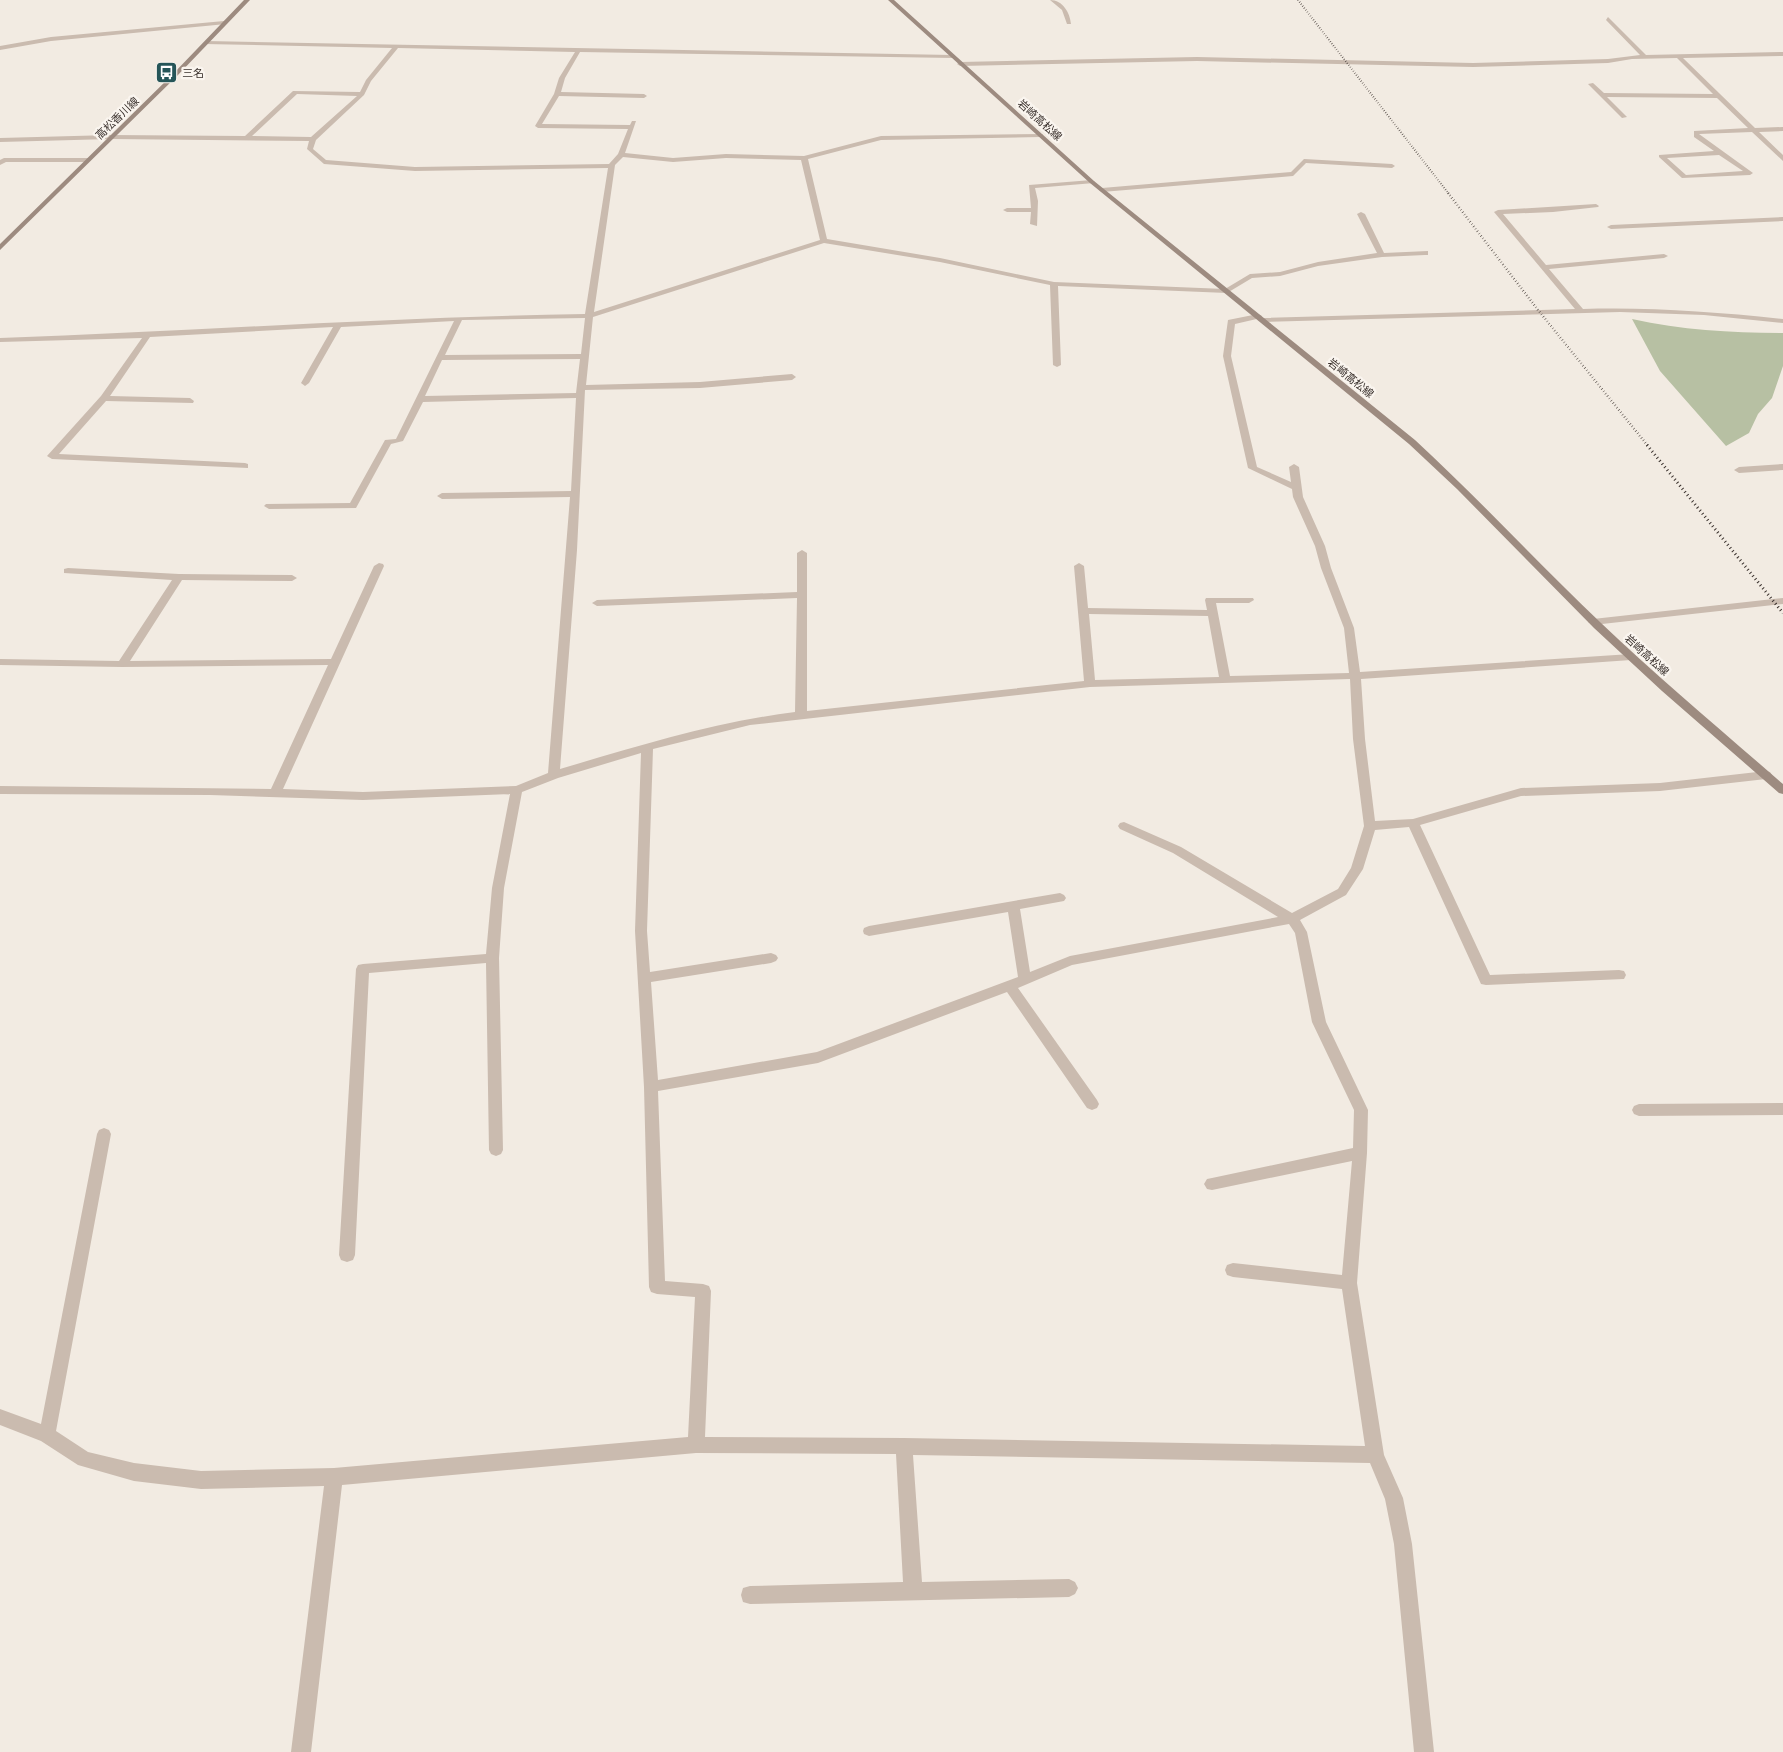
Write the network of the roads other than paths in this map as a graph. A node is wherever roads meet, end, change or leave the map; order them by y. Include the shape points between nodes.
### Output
1 (247, 0) edge
2 (891, 0) edge
3 (1053, 0) edge
4 (1608, 19) dead end
5 (224, 23) junction
6 (1069, 23) dead end
7 (206, 43) junction
8 (396, 47) junction
9 (0, 48) edge
10 (578, 51) junction
11 (1783, 54) edge
12 (1644, 56) junction
13 (1678, 56) junction
14 (952, 57) junction
15 (960, 64) junction
16 (1591, 84) dead end
17 (362, 94) junction
18 (557, 94) junction
19 (1602, 95) junction
20 (644, 96) dead end
21 (1718, 96) junction
22 (1624, 117) dead end
23 (1783, 129) edge
24 (1753, 130) junction
25 (1040, 136) junction
26 (111, 137) junction
27 (246, 138) junction
28 (313, 139) junction
29 (0, 140) edge
30 (1721, 153) junction
31 (621, 155) junction
32 (804, 158) junction
33 (1783, 159) edge
34 (88, 160) junction
35 (0, 163) edge
36 (611, 166) junction
37 (1392, 166) dead end
38 (1092, 182) junction
39 (1102, 190) junction
40 (1596, 206) dead end
41 (1007, 210) dead end
42 (1035, 210) junction
43 (1361, 214) dead end
44 (1783, 219) edge
45 (1034, 224) dead end
46 (1611, 227) dead end
47 (824, 241) junction
48 (0, 248) edge
49 (1425, 253) dead end
50 (1382, 255) junction
51 (1664, 256) dead end
52 (1544, 267) junction
53 (1054, 284) junction
54 (1226, 291) junction
55 (1580, 310) junction
56 (589, 316) junction
57 (459, 318) junction
58 (1260, 318) junction
59 (1783, 321) edge
60 (338, 325) junction
61 (148, 335) junction
62 (0, 340) edge
63 (584, 356) junction
64 (439, 358) junction
65 (1058, 366) dead end
66 (792, 377) dead end
67 (304, 383) dead end
68 (581, 392) junction
69 (104, 398) junction
70 (420, 399) junction
71 (190, 401) dead end
72 (245, 466) dead end
73 (1294, 467) dead end
74 (1783, 467) edge
75 (1739, 470) dead end
76 (1297, 488) junction
77 (575, 494) junction
78 (442, 496) dead end
79 (269, 506) dead end
80 (802, 553) dead end
81 (379, 566) dead end
82 (1079, 566) dead end
83 (68, 571) dead end
84 (179, 577) junction
85 (292, 578) dead end
86 (803, 595) junction
87 (1249, 600) dead end
88 (1783, 601) edge
89 (597, 603) dead end
90 (1083, 610) junction
91 (1212, 613) junction
92 (1593, 622) junction
93 (1631, 657) junction
94 (0, 662) edge
95 (335, 662) junction
96 (122, 664) junction
97 (1355, 676) junction
98 (1225, 679) junction
99 (1090, 684) junction
100 (801, 715) junction
101 (647, 747) junction
102 (554, 775) junction
103 (1766, 775) junction
104 (0, 790) edge
105 (517, 790) junction
106 (1783, 790) edge
107 (276, 793) junction
108 (1413, 823) junction
109 (1124, 826) dead end
110 (1370, 826) junction
111 (1060, 898) dead end
112 (1013, 905) junction
113 (1292, 919) junction
114 (869, 930) dead end
115 (492, 958) junction
116 (771, 958) dead end
117 (1619, 975) dead end
118 (644, 978) junction
119 (1025, 980) junction
120 (1010, 986) junction
121 (651, 1087) junction
122 (1092, 1104) dead end
123 (1638, 1110) dead end
124 (1781, 1112) edge
125 (104, 1134) dead end
126 (496, 1150) dead end
127 (1360, 1153) junction
128 (1212, 1184) dead end
129 (347, 1255) dead end
130 (1234, 1270) dead end
131 (1349, 1283) junction
132 (0, 1417) edge
133 (47, 1435) junction
134 (696, 1445) junction
135 (904, 1446) junction
136 (1375, 1455) junction
137 (334, 1477) junction
138 (1069, 1588) dead end
139 (913, 1591) junction
140 (750, 1595) dead end
141 (301, 1752) edge
142 (1424, 1752) edge

1 - 5 main road, 高松香川線
2 - 14 main road, 岩崎高松線
3 - 6 street via 1064,9
4 - 12 street
5 - 7 main road, 高松香川線
5 - 9 street via 51,39
7 - 8 street
7 - 26 main road, 高松香川線
8 - 10 street
8 - 17 street via 368,81
10 - 14 street
10 - 18 street via 562,78
11 - 13 street
12 - 13 street
12 - 15 street via 1608,62 1473,65 1197,59
13 - 21 street
14 - 15 main road, 岩崎高松線
15 - 25 main road, 岩崎高松線
16 - 19 street
17 - 27 street via 295,92
17 - 28 street
18 - 20 street
18 - 31 street via 538,126 632,124
19 - 21 street
19 - 22 street
21 - 24 street
23 - 24 street
24 - 30 street via 1696,132 1696,136
24 - 33 street
25 - 32 street via 881,138
25 - 38 main road, 岩崎高松線
26 - 27 street
26 - 29 street
26 - 34 main road, 高松香川線
27 - 28 street
28 - 36 street via 310,149 324,162 415,169
30 - 30 street via 1678,156 1661,156 1684,177 1750,173
31 - 32 street via 673,160 726,156
31 - 36 street
32 - 47 street
34 - 35 street via 4,160
34 - 48 main road, 高松香川線
36 - 56 street
37 - 39 street via 1304,160 1293,174
38 - 39 main road, 岩崎高松線
38 - 42 street via 1032,186
39 - 54 main road, 岩崎高松線
40 - 52 street via 1498,212
41 - 42 street
42 - 45 street
43 - 50 street
44 - 46 street
47 - 53 street via 940,260
47 - 56 street
49 - 50 street
50 - 54 street via 1318,264 1280,274 1250,276
51 - 52 street
52 - 55 street
53 - 54 street
53 - 65 street
54 - 58 main road, 岩崎高松線
55 - 58 street
55 - 59 street via 1704,313
56 - 57 street
56 - 63 street
57 - 60 street
57 - 64 street
58 - 76 street via 1231,322 1227,356 1253,468
58 - 92 main road, 岩崎高松線 via 1449,475
60 - 61 street
60 - 67 street
61 - 62 street
61 - 69 street
63 - 64 street
63 - 68 street
64 - 70 street
66 - 68 street
68 - 70 street
68 - 77 street
69 - 71 street
69 - 72 street via 52,456
70 - 79 street via 399,441 388,442 353,506
73 - 76 street
74 - 75 street
76 - 97 street via 1349,628
77 - 78 street
77 - 102 street
80 - 86 street
81 - 95 street
82 - 90 street
83 - 84 street
84 - 85 street
84 - 96 street
86 - 89 street
86 - 100 street
87 - 91 street via 1210,600
88 - 92 street
90 - 91 street
90 - 99 street
91 - 98 street
92 - 93 main road, 岩崎高松線
93 - 97 street
93 - 103 main road, 岩崎高松線
94 - 96 street
95 - 96 street
95 - 107 street
97 - 98 street
97 - 110 street
98 - 99 street
99 - 100 street
100 - 101 street via 750,721
101 - 102 street
101 - 118 street via 641,930
102 - 105 street
103 - 106 main road, 岩崎高松線
103 - 108 street via 1660,787 1522,792
104 - 107 street
105 - 107 street via 363,796
105 - 115 street via 498,888
108 - 110 street
108 - 117 street via 1486,980
109 - 113 street via 1177,850
110 - 113 street via 1357,869 1342,892
111 - 112 street
112 - 114 street
112 - 119 street
113 - 119 street via 1070,961
113 - 127 street via 1301,932 1319,1022 1361,1110
115 - 126 street
115 - 129 street via 363,969
116 - 118 street
118 - 121 street
119 - 120 street
120 - 121 street via 818,1057
120 - 122 street
121 - 134 street via 657,1287 703,1291
123 - 124 street
125 - 133 street
127 - 128 street
127 - 131 street
130 - 131 street
131 - 136 street
132 - 133 street
133 - 137 street via 84,1459 134,1472 201,1480
134 - 135 street
134 - 137 street
135 - 136 street
135 - 139 street
136 - 142 street via 1394,1498 1403,1544
137 - 141 street
138 - 139 street
139 - 140 street

